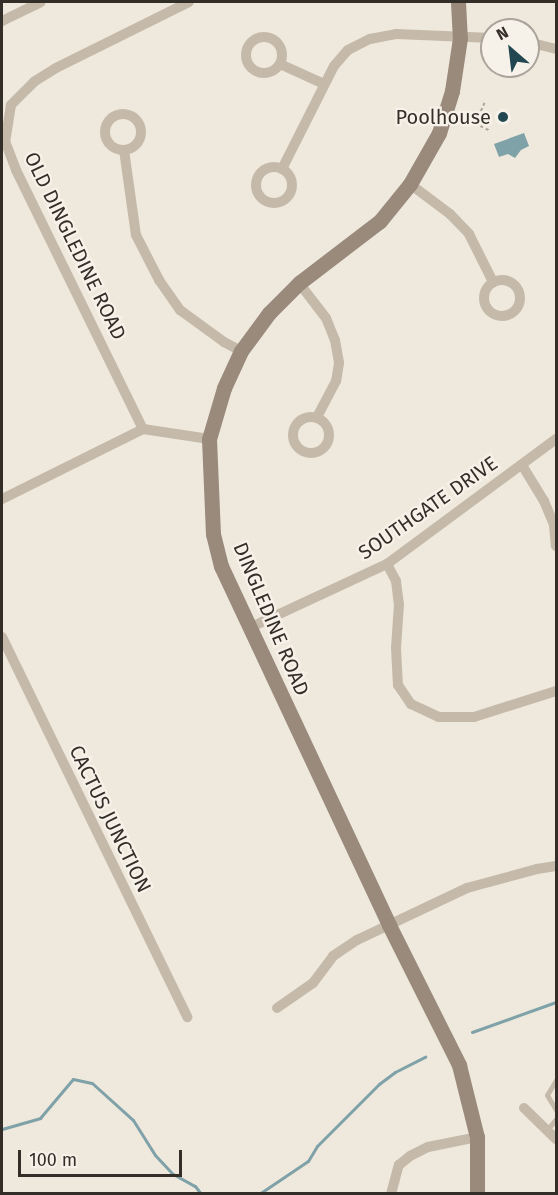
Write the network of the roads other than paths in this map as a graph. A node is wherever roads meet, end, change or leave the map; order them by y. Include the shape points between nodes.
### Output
1 (40, 2) edge
2 (189, 2) edge
3 (458, 2) edge
4 (2, 21) edge
5 (460, 38) junction
6 (480, 38) edge
7 (540, 45) edge
8 (556, 49) edge
9 (280, 64) dead end
10 (324, 84) junction
11 (124, 150) dead end
12 (282, 169) dead end
13 (410, 184) junction
14 (493, 282) dead end
15 (299, 283) junction
16 (241, 351) junction
17 (317, 417) dead end
18 (143, 429) junction
19 (209, 439) junction
20 (556, 439) edge
21 (522, 465) junction
22 (2, 499) edge
23 (556, 546) edge
24 (387, 564) junction
25 (249, 628) junction
26 (2, 637) edge
27 (556, 691) edge
28 (556, 866) edge
29 (389, 925) junction
30 (277, 1008) dead end
31 (187, 1017) dead end
32 (556, 1080) edge
33 (524, 1108) dead end
34 (556, 1110) edge
35 (556, 1119) edge
36 (547, 1130) junction
37 (477, 1137) junction
38 (556, 1139) edge
39 (390, 1194) edge
40 (477, 1194) edge

1 - 4 street
2 - 18 street, OLD DINGLEDINE ROAD via 34,82 11,105 5,130 16,170
3 - 5 street, DINGLEDINE ROAD
5 - 6 street
5 - 10 street via 396,34 370,39 348,50
5 - 13 street, DINGLEDINE ROAD via 452,91 439,133
7 - 8 street
9 - 10 street
10 - 12 street
11 - 16 street via 136,235 159,280 180,310
13 - 14 street via 469,234
13 - 15 street, DINGLEDINE ROAD via 380,221
15 - 16 street, DINGLEDINE ROAD via 269,313
15 - 17 street via 326,318 339,363 336,381
16 - 19 street, DINGLEDINE ROAD via 224,388
18 - 19 street
18 - 22 street
19 - 25 street, DINGLEDINE ROAD via 213,534 221,566
20 - 21 street, SOUTHGATE DRIVE
21 - 23 street via 544,501 554,525
21 - 24 street, SOUTHGATE DRIVE
24 - 25 street, SOUTHGATE DRIVE
24 - 27 street via 396,581 399,604 398,685 411,704 438,717 474,717
25 - 29 street, DINGLEDINE ROAD
26 - 31 street, CACTUS JUNCTION
28 - 29 street via 476,885
29 - 30 street via 344,947 313,982
29 - 37 street, DINGLEDINE ROAD via 456,1057
32 - 34 lane via 547,1095
33 - 36 street
35 - 36 lane
36 - 38 street
37 - 39 street via 428,1147 410,1156 399,1165
37 - 40 street, DINGLEDINE ROAD

